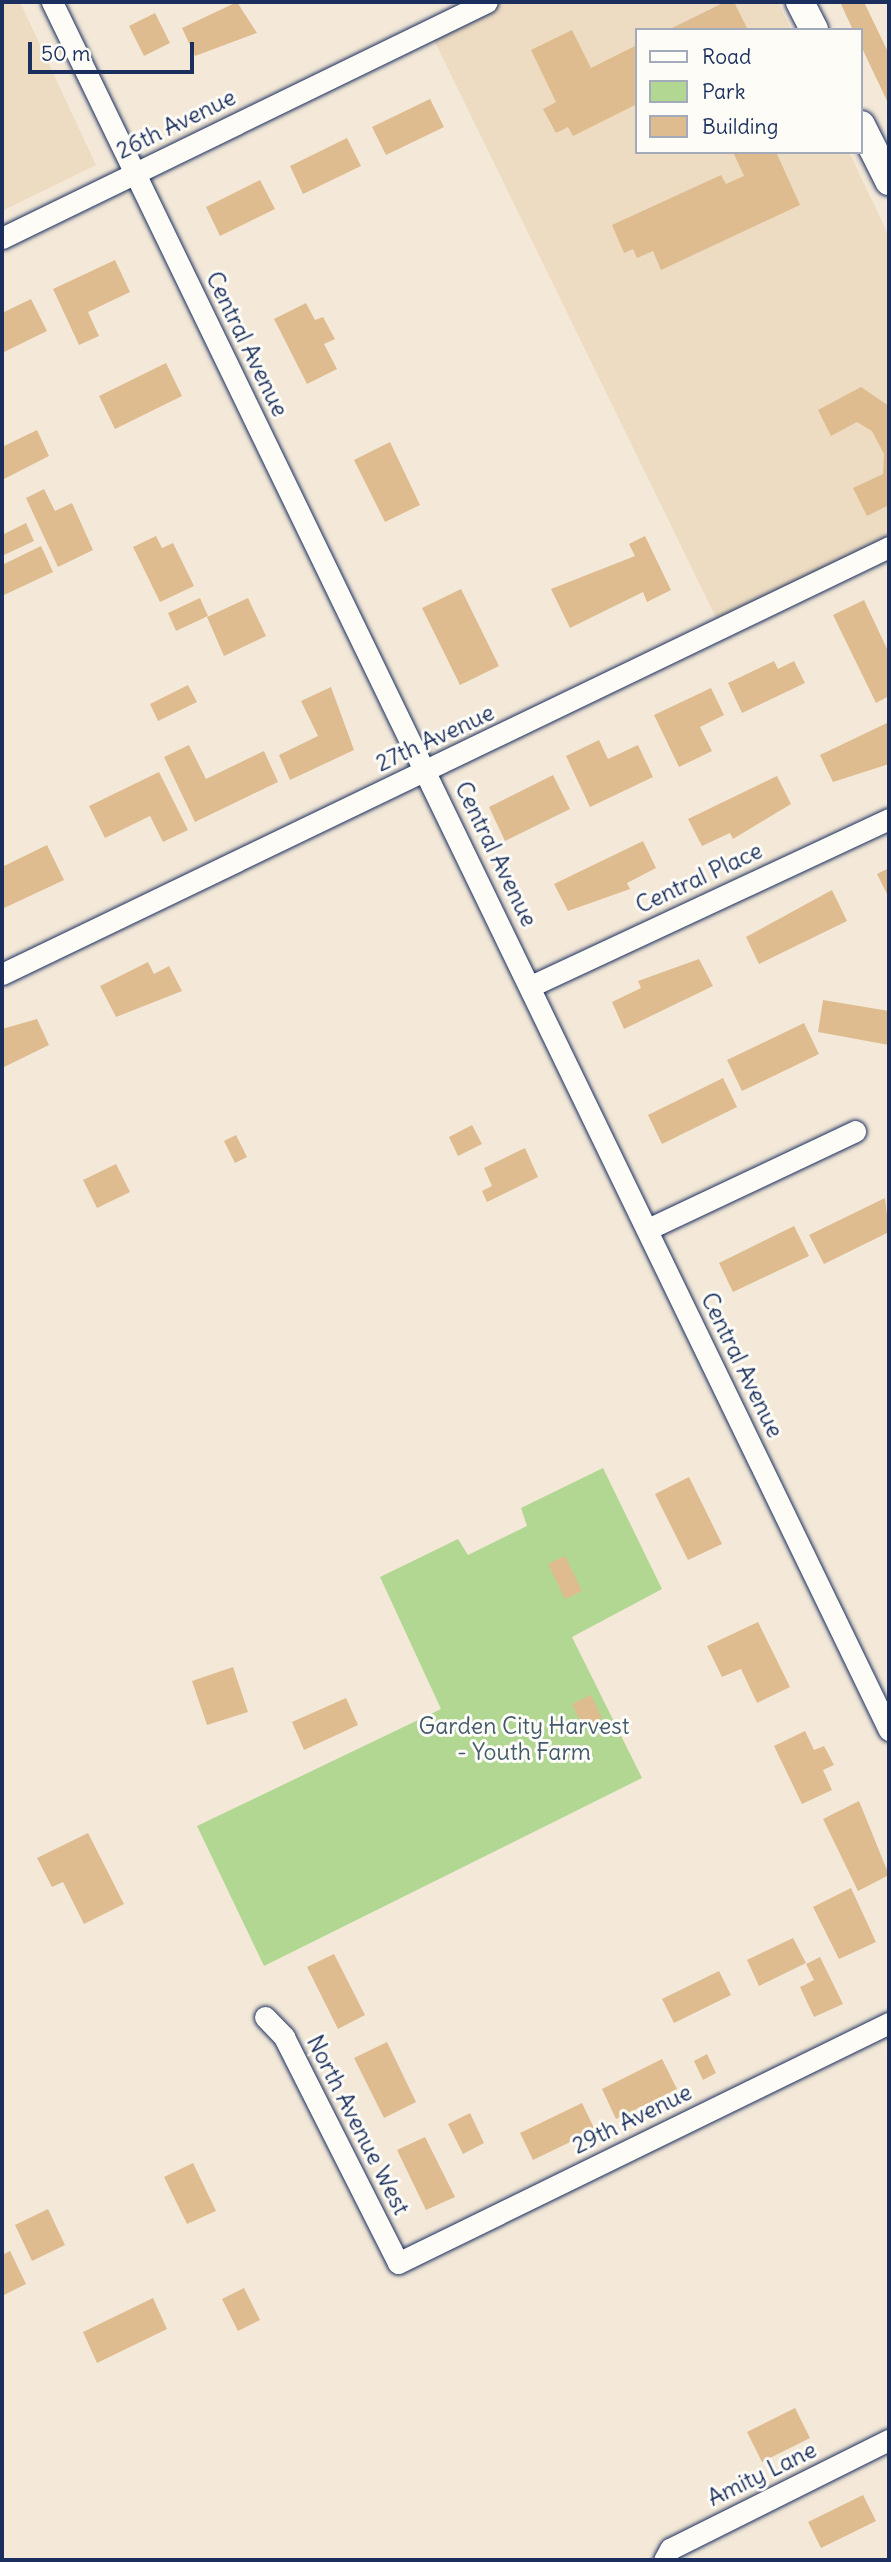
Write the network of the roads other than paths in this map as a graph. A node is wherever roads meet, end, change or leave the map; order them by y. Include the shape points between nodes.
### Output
1 (52, 2) edge
2 (487, 2) edge
3 (800, 2) edge
4 (813, 28) edge
5 (863, 129) edge
6 (136, 174) junction
7 (889, 181) edge
8 (2, 238) edge
9 (889, 547) edge
10 (426, 771) junction
11 (889, 818) edge
12 (2, 974) edge
13 (531, 986) junction
14 (855, 1132) dead end
15 (648, 1229) junction
16 (889, 1730) edge
17 (265, 2017) dead end
18 (889, 2023) edge
19 (398, 2263) joint
20 (889, 2440) edge
21 (664, 2560) edge

1 - 6 street, Central Avenue
2 - 6 street, 26th Avenue
3 - 4 street
5 - 7 street
6 - 8 street, 26th Avenue
6 - 10 street, Central Avenue
9 - 10 street, 27th Avenue
10 - 12 street, 27th Avenue
10 - 13 street, Central Avenue
11 - 13 street, Central Place
13 - 15 street, Central Avenue
14 - 15 street
15 - 16 street, Central Avenue
17 - 19 street, North Avenue West via 284,2036
18 - 19 street, 29th Avenue
20 - 21 street, Amity Lane via 670,2549

